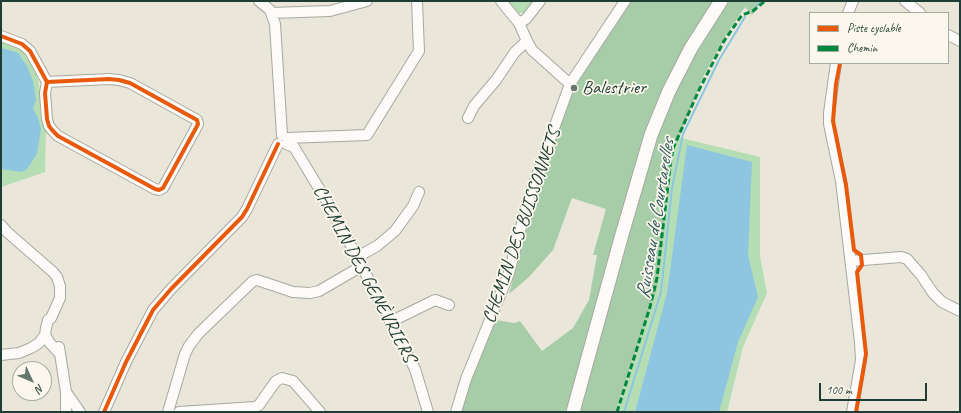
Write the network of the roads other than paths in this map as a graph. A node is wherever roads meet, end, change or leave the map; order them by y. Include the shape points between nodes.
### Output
1 (259, 1) edge
2 (367, 1) edge
3 (417, 1) edge
4 (501, 1) edge
5 (540, 1) edge
6 (625, 1) edge
7 (721, 1) edge
8 (852, 1) edge
9 (904, 1) edge
10 (848, 12) edge
11 (919, 12) edge
12 (271, 13) junction
13 (519, 23) junction
14 (1, 36) edge
15 (949, 36) edge
16 (527, 41) junction
17 (960, 41) edge
18 (836, 64) edge
19 (48, 82) junction
20 (570, 84) junction
21 (468, 118) dead end
22 (285, 142) junction
23 (419, 192) dead end
24 (1, 225) edge
25 (358, 257) junction
26 (851, 262) junction
27 (362, 266) junction
28 (450, 305) dead end
29 (960, 311) edge
30 (390, 322) junction
31 (47, 340) junction
32 (1, 355) edge
33 (66, 392) junction
34 (257, 410) edge
35 (221, 411) edge
36 (66, 412) edge
37 (80, 412) edge
38 (104, 412) edge
39 (168, 412) edge
40 (179, 412) edge
41 (320, 412) edge
42 (428, 412) edge
43 (456, 412) edge
44 (573, 412) edge
45 (852, 412) edge

1 - 12 street
2 - 12 street via 330,11
3 - 22 street via 420,51 366,135 302,138
4 - 13 street
5 - 13 street via 526,19
6 - 20 street, CHEMIN DES BUISSONNETS
7 - 44 main road via 691,48 669,91 651,135
8 - 10 street
9 - 11 street
12 - 22 street via 275,24
13 - 16 street
14 - 19 street via 22,44 30,51
15 - 17 street
16 - 20 street via 532,50
16 - 21 street via 515,52 474,106
18 - 26 street via 829,124 841,181
19 - 19 street via 45,93 47,119 49,126 58,136 155,189 163,188 196,128 197,120 130,83 119,80
20 - 43 street, CHEMIN DES BUISSONNETS via 528,200 510,273 466,379
22 - 25 street, CHEMIN DES GENÈVRIERS via 329,205
22 - 38 street via 242,217 153,310
23 - 25 street via 413,206 395,231
24 - 31 street via 57,277 60,298 48,320
25 - 27 street, CHEMIN DES GENÈVRIERS
26 - 29 street via 901,257 907,259 942,302
26 - 45 street via 861,360
27 - 30 street, CHEMIN DES GENÈVRIERS
27 - 39 street via 310,293 293,292 257,280 253,281 198,334 189,346
28 - 30 street via 435,300
30 - 42 street, CHEMIN DES GENÈVRIERS via 415,369
31 - 32 street via 19,352
31 - 33 street via 59,353
33 - 36 street
33 - 37 street
34 - 35 street
34 - 41 street via 276,380 282,378 293,381
35 - 40 street

